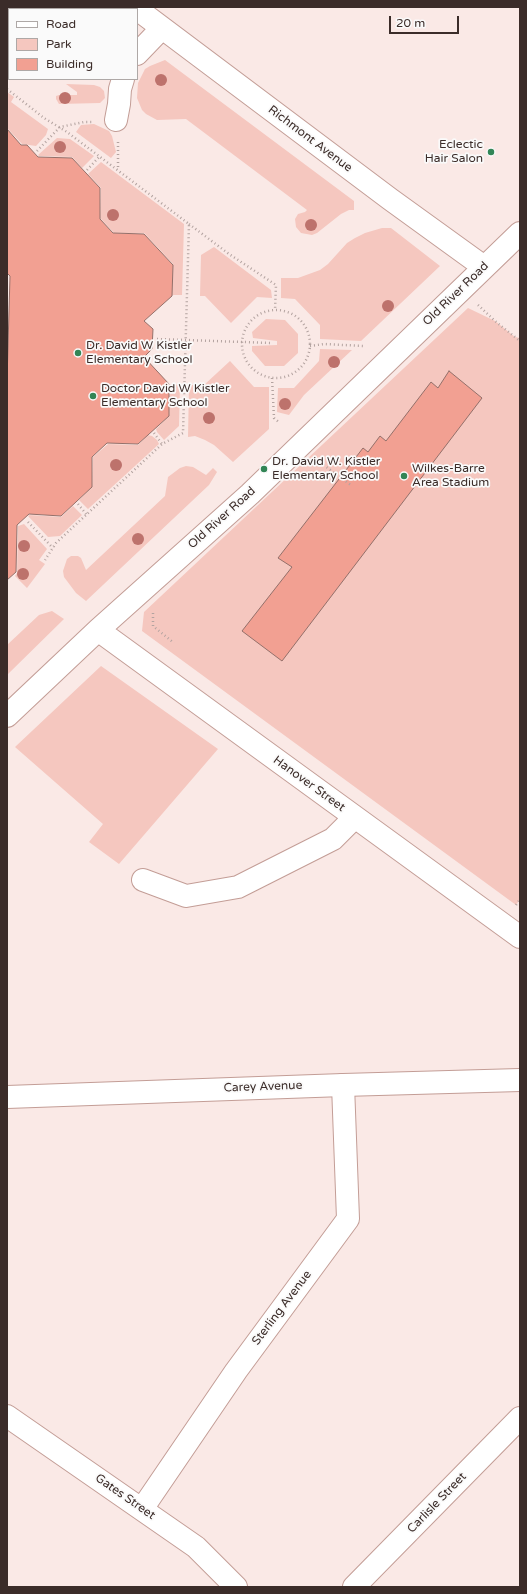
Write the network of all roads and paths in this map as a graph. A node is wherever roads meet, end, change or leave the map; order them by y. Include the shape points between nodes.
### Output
1 (138, 10) edge
2 (162, 28) junction
3 (138, 53) edge
4 (123, 80) edge
5 (7, 89) edge
6 (116, 120) dead end
7 (60, 127) junction
8 (37, 151) dead end
9 (100, 156) junction
10 (87, 170) dead end
11 (189, 224) junction
12 (520, 233) edge
13 (484, 267) junction
14 (475, 302) dead end
15 (275, 310) junction
16 (158, 339) dead end
17 (186, 339) junction
18 (520, 341) edge
19 (242, 342) junction
20 (270, 342) dead end
21 (310, 346) junction
22 (364, 346) dead end
23 (272, 378) junction
24 (280, 423) dead end
25 (154, 433) dead end
26 (162, 444) junction
27 (312, 456) dead end
28 (352, 486) dead end
29 (78, 504) dead end
30 (87, 515) junction
31 (28, 522) dead end
32 (53, 548) junction
33 (45, 560) dead end
34 (153, 611) dead end
35 (98, 630) junction
36 (174, 643) dead end
37 (7, 716) edge
38 (355, 817) junction
39 (143, 880) dead end
40 (520, 899) edge
41 (516, 905) dead end
42 (520, 937) edge
43 (520, 1080) edge
44 (344, 1085) junction
45 (7, 1097) edge
46 (7, 1416) edge
47 (520, 1418) edge
48 (142, 1509) junction
49 (236, 1587) edge
50 (354, 1587) edge

1 - 2 street, Richmont Avenue
2 - 3 street
2 - 13 street, Richmont Avenue
4 - 6 street
5 - 7 path via 44,118
7 - 8 path
7 - 9 path
9 - 10 path
9 - 11 path
11 - 15 path via 276,285
11 - 17 path
12 - 13 street, Old River Road
13 - 35 street, Old River Road via 250,494
14 - 18 path
15 - 19 path via 264,312 254,318 247,326
15 - 21 path via 296,317 304,325
16 - 17 path
17 - 19 path
17 - 26 path via 183,433
19 - 20 path
19 - 23 path via 245,359 252,368 261,375
21 - 22 path
21 - 23 path via 302,366 283,377
23 - 24 path via 274,418
25 - 26 path
26 - 30 path
27 - 28 path
29 - 30 path
30 - 32 path
31 - 32 path
32 - 33 path
34 - 36 path via 153,626
35 - 37 street, Old River Road
35 - 38 street, Hanover Street
38 - 39 street via 333,839 238,887 186,896
38 - 42 street, Hanover Street
40 - 41 path
43 - 44 street, Carey Avenue
44 - 45 street, Carey Avenue
44 - 48 street, Sterling Avenue via 348,1219 236,1371
46 - 48 street, Gates Street
47 - 50 street, Carlisle Street
48 - 49 street, Gates Street via 196,1547

